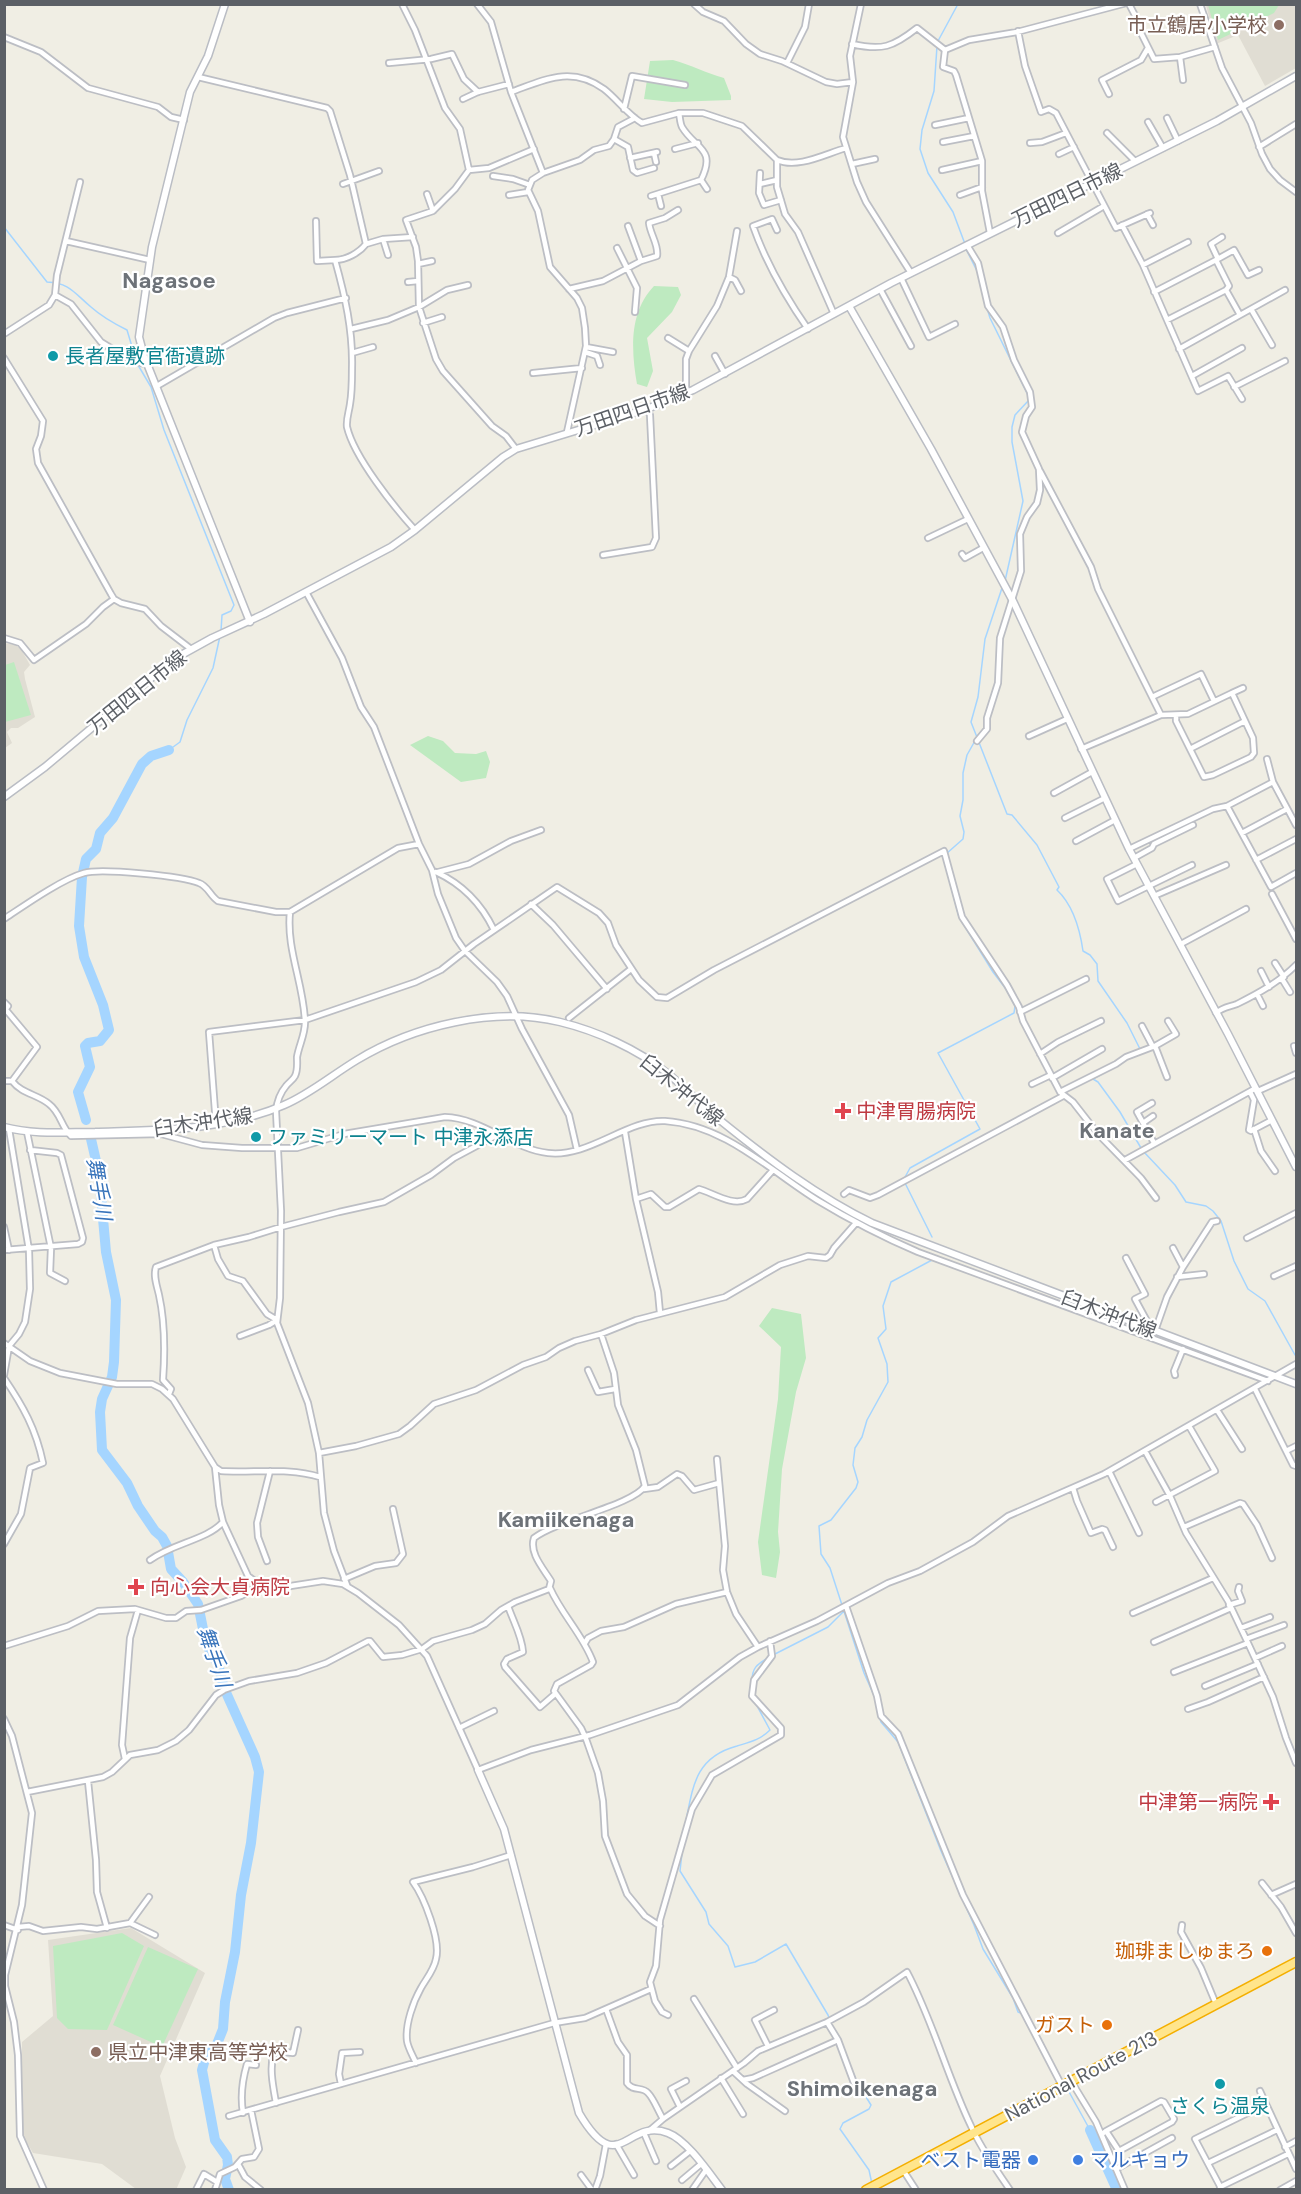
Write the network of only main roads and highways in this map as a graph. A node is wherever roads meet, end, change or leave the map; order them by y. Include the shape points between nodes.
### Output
1 (225, 4) edge
2 (1296, 76) edge
3 (849, 306) junction
4 (250, 622) junction
5 (4, 797) edge
6 (7, 1128) edge
7 (1296, 1167) edge
8 (1296, 1384) edge
9 (478, 1770) road end
10 (1296, 1962) edge
11 (722, 2190) edge
12 (866, 2190) edge

1 - 4 main road via 208,56 190,92 150,261 139,337
2 - 3 main road, 万田四日市線 via 1178,141
3 - 4 main road, 万田四日市線 via 686,393 516,449 415,530 372,558
3 - 7 main road via 1013,601 1129,849
4 - 5 main road, 万田四日市線 via 174,659
6 - 8 main road, 臼木沖代線 via 67,1133 216,1124 300,1098 397,1039 456,1022 540,1018 568,1024 634,1052 662,1069 740,1137 842,1208
9 - 11 main road via 500,1816 579,2113 598,2140 606,2144 646,2132 669,2133 682,2142
10 - 12 highway, National Route 213

